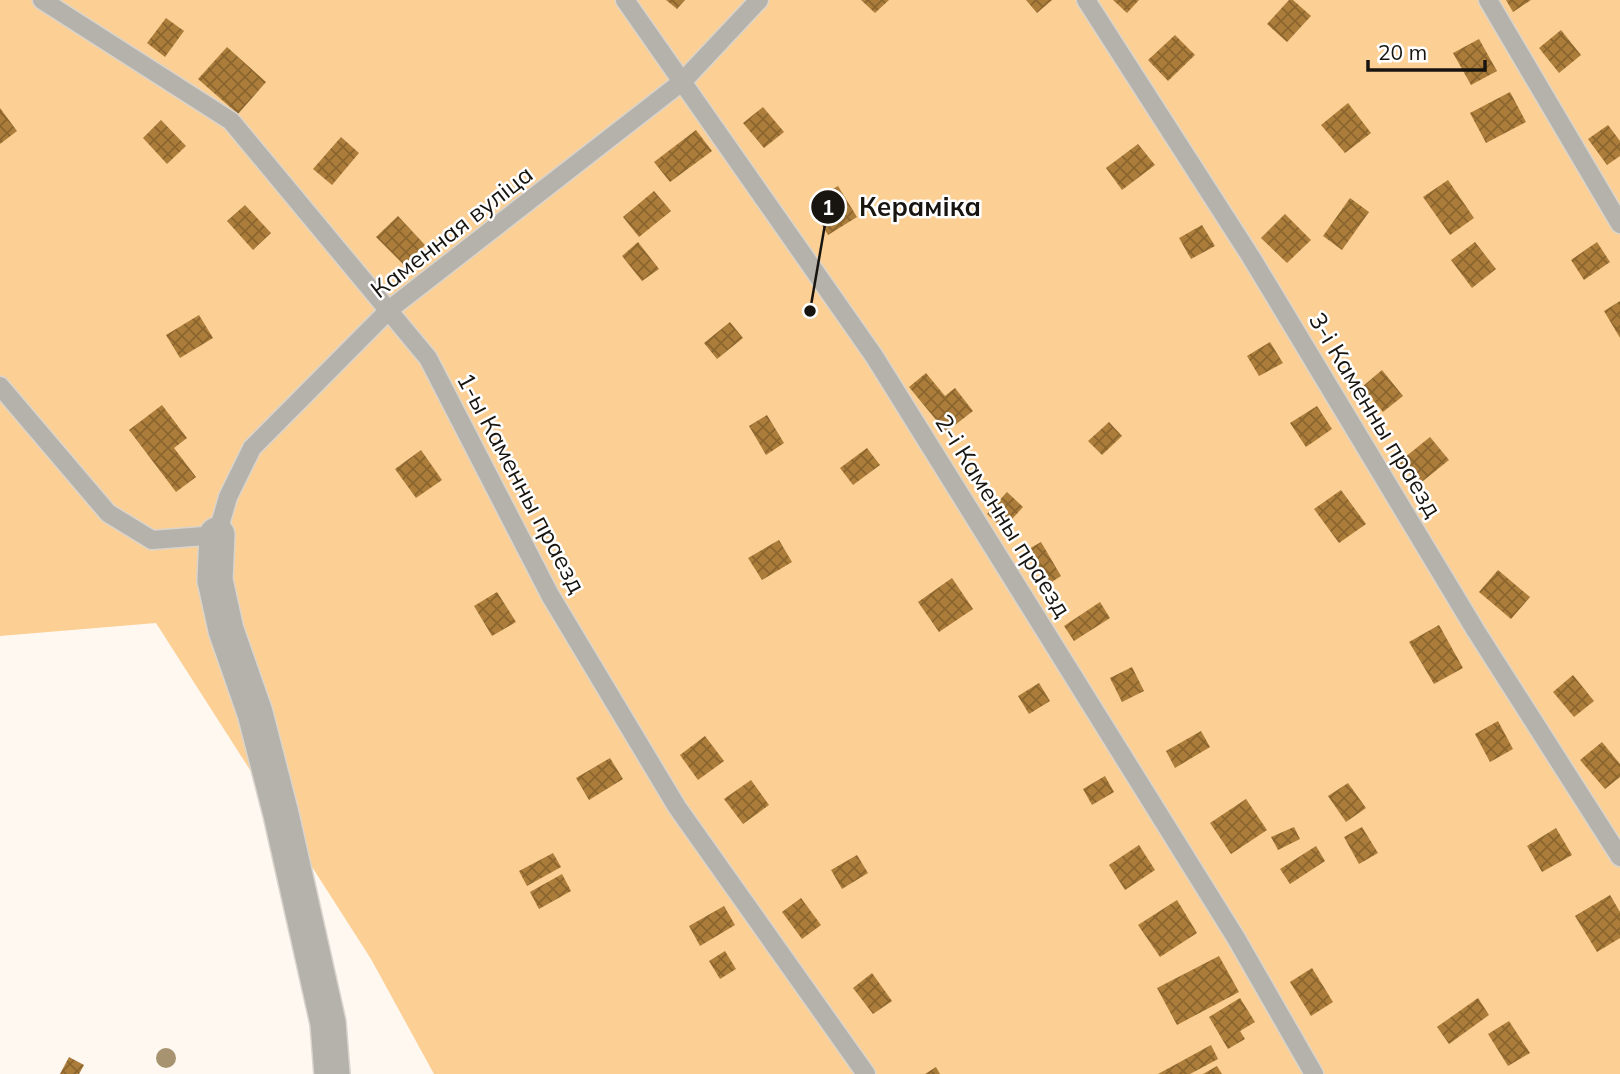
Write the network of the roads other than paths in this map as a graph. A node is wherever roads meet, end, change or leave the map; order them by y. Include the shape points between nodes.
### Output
1 (42, 0) edge
2 (625, 0) edge
3 (759, 0) edge
4 (1086, 0) edge
5 (1488, 0) edge
6 (683, 81) junction
7 (1620, 224) edge
8 (390, 310) junction
9 (0, 386) edge
10 (217, 535) junction
11 (1620, 857) edge
12 (332, 1074) edge
13 (866, 1074) edge
14 (1314, 1074) edge

1 - 8 lane, 1-ы Каменны праезд via 231,121
2 - 6 lane, 2-і Каменны праезд
3 - 6 lane, Каменная вуліца
4 - 11 lane, 3-і Каменны праезд via 1251,257 1476,631
5 - 7 lane
6 - 8 lane, Каменная вуліца
6 - 14 lane, 2-і Каменны праезд via 874,356 1236,938
8 - 10 lane, Каменная вуліца via 252,448 228,497
8 - 13 lane, 1-ы Каменны праезд via 428,358 550,595 677,807
9 - 10 lane via 108,513 152,540
10 - 12 street via 215,580 284,826 328,1023

